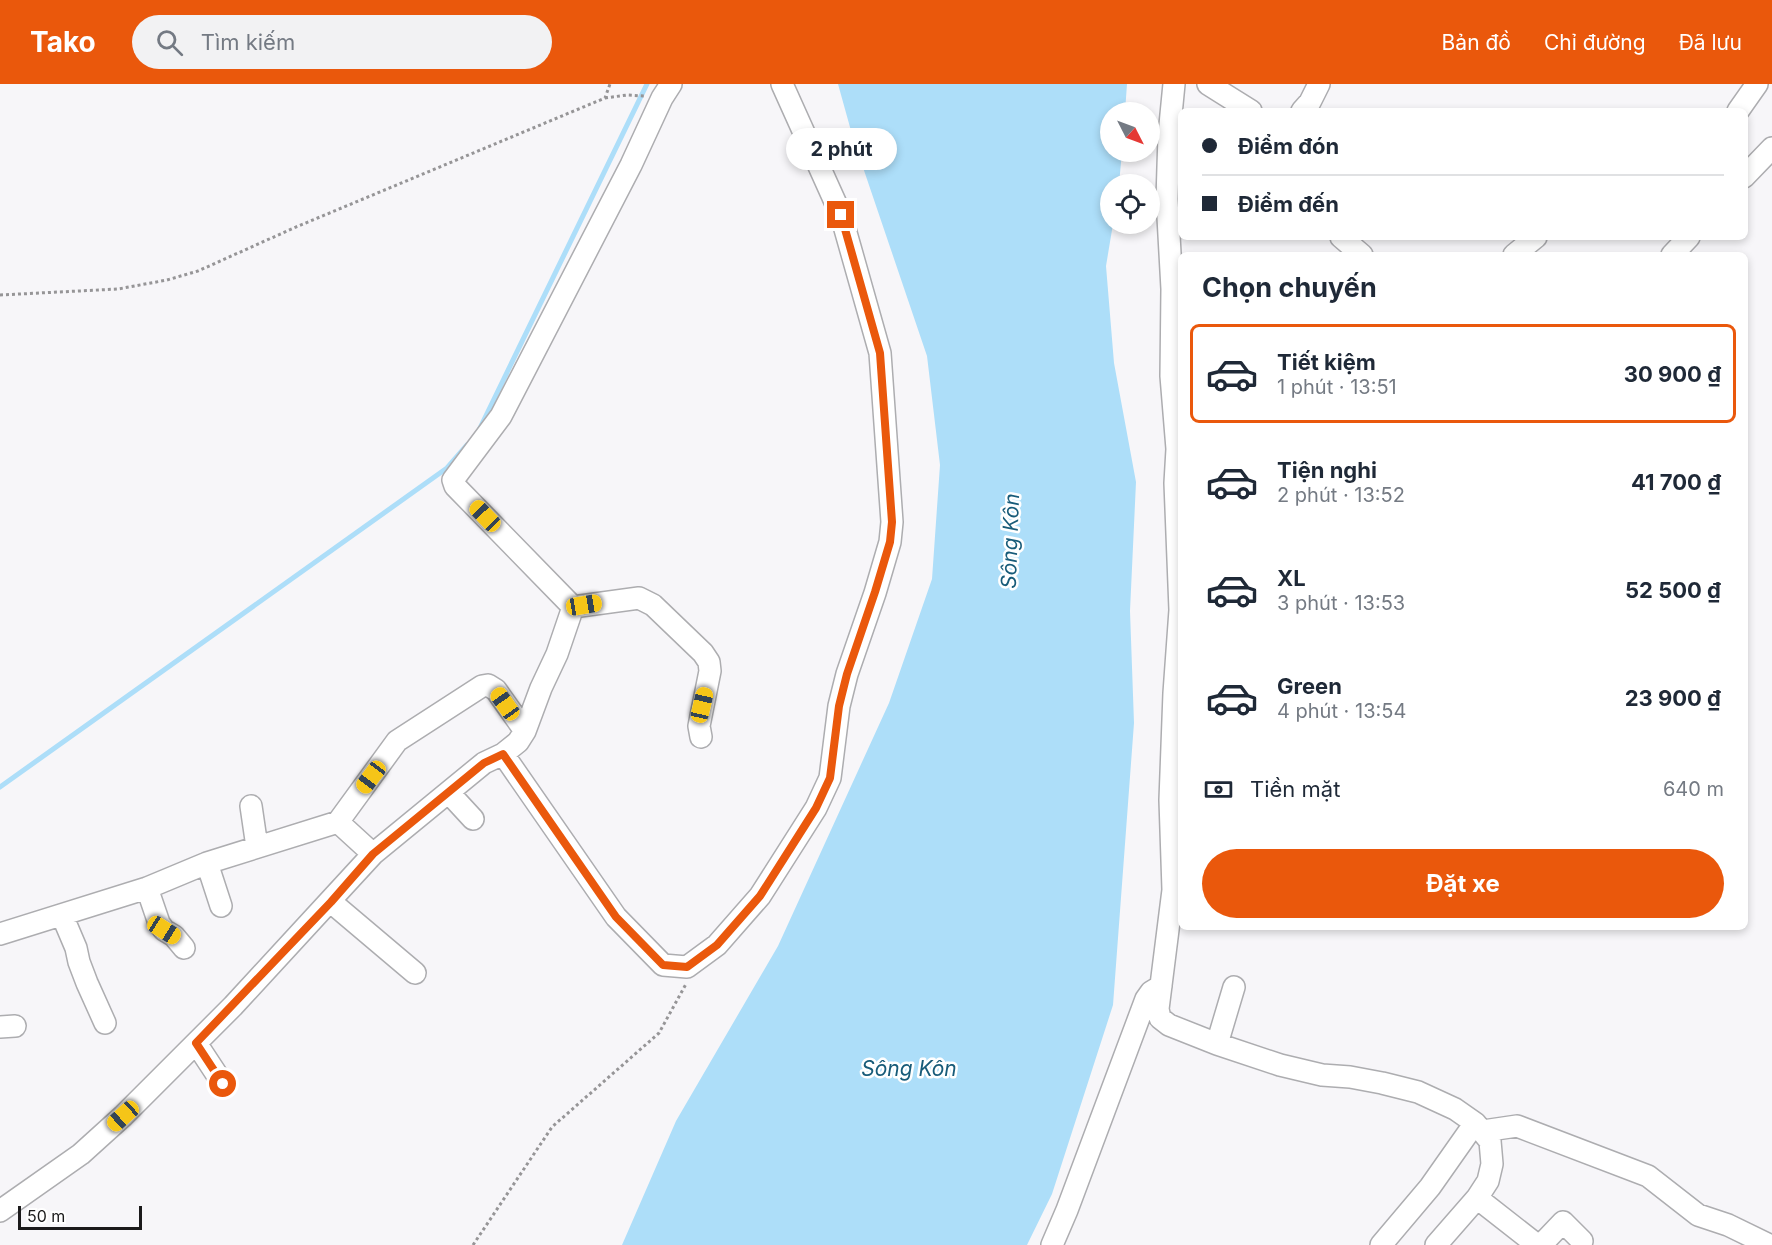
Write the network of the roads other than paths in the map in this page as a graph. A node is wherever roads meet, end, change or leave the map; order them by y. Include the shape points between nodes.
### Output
1 (671, 84) edge
2 (782, 84) edge
3 (1174, 84) edge
4 (1208, 84) edge
5 (1319, 84) edge
6 (1757, 84) edge
7 (1246, 108) edge
8 (1305, 108) edge
9 (1740, 108) edge
10 (1772, 148) edge
11 (1748, 173) edge
12 (1344, 240) edge
13 (1532, 240) edge
14 (1686, 240) edge
15 (1358, 252) edge
16 (1518, 252) edge
17 (1675, 252) edge
18 (1176, 291) edge
19 (1178, 441) edge
20 (1178, 458) edge
21 (1178, 559) edge
22 (573, 607) junction
23 (1178, 638) edge
24 (525, 731) junction
25 (701, 737) dead end
26 (503, 754) junction
27 (449, 793) junction
28 (252, 806) dead end
29 (473, 819) dead end
30 (339, 822) junction
31 (257, 847) junction
32 (373, 854) junction
33 (207, 863) junction
34 (147, 888) junction
35 (331, 902) junction
36 (221, 906) dead end
37 (62, 915) junction
38 (0, 934) edge
39 (184, 948) dead end
40 (415, 973) dead end
41 (1161, 986) junction
42 (1234, 987) dead end
43 (105, 1023) dead end
44 (196, 1043) junction
45 (1217, 1044) junction
46 (223, 1084) dead end
47 (1479, 1127) junction
48 (1477, 1198) junction
49 (0, 1211) edge
50 (1582, 1241) dead end
51 (1388, 1243) edge
52 (1052, 1245) edge
53 (1436, 1245) edge
54 (1537, 1245) edge
55 (1769, 1245) edge

1 - 22 street via 501,416 453,480
2 - 26 street via 841,215 875,331 880,353 892,522 890,542 839,706 830,778 816,808 760,896 717,945 687,967 663,965 616,917
3 - 18 street via 1167,199
4 - 7 street
5 - 8 street
6 - 9 street
10 - 11 street
12 - 15 street
13 - 16 street
14 - 17 street
18 - 19 street via 1171,376
20 - 21 street
22 - 24 street
22 - 25 street via 639,598 653,605 704,653 710,670 699,726
23 - 41 street via 1170,800 1173,890
24 - 26 street
24 - 30 street via 496,690 482,686 397,741
26 - 27 street via 484,763
27 - 29 street
27 - 32 street
28 - 31 street
30 - 31 street
30 - 32 street
31 - 33 street
32 - 35 street
33 - 34 street
33 - 36 street
34 - 37 street
34 - 39 street via 164,930
35 - 40 street
35 - 44 street
37 - 38 street
37 - 43 street
41 - 45 street via 1160,1018 1179,1030
41 - 52 street via 1146,999
42 - 45 street
44 - 46 street
44 - 49 street via 81,1154
45 - 47 street via 1322,1075 1418,1092 1455,1109
47 - 48 street via 1490,1142 1492,1164 1488,1181
47 - 51 street
47 - 55 street via 1517,1126 1648,1176 1698,1215
48 - 53 street
48 - 54 street
50 - 54 street via 1563,1222

